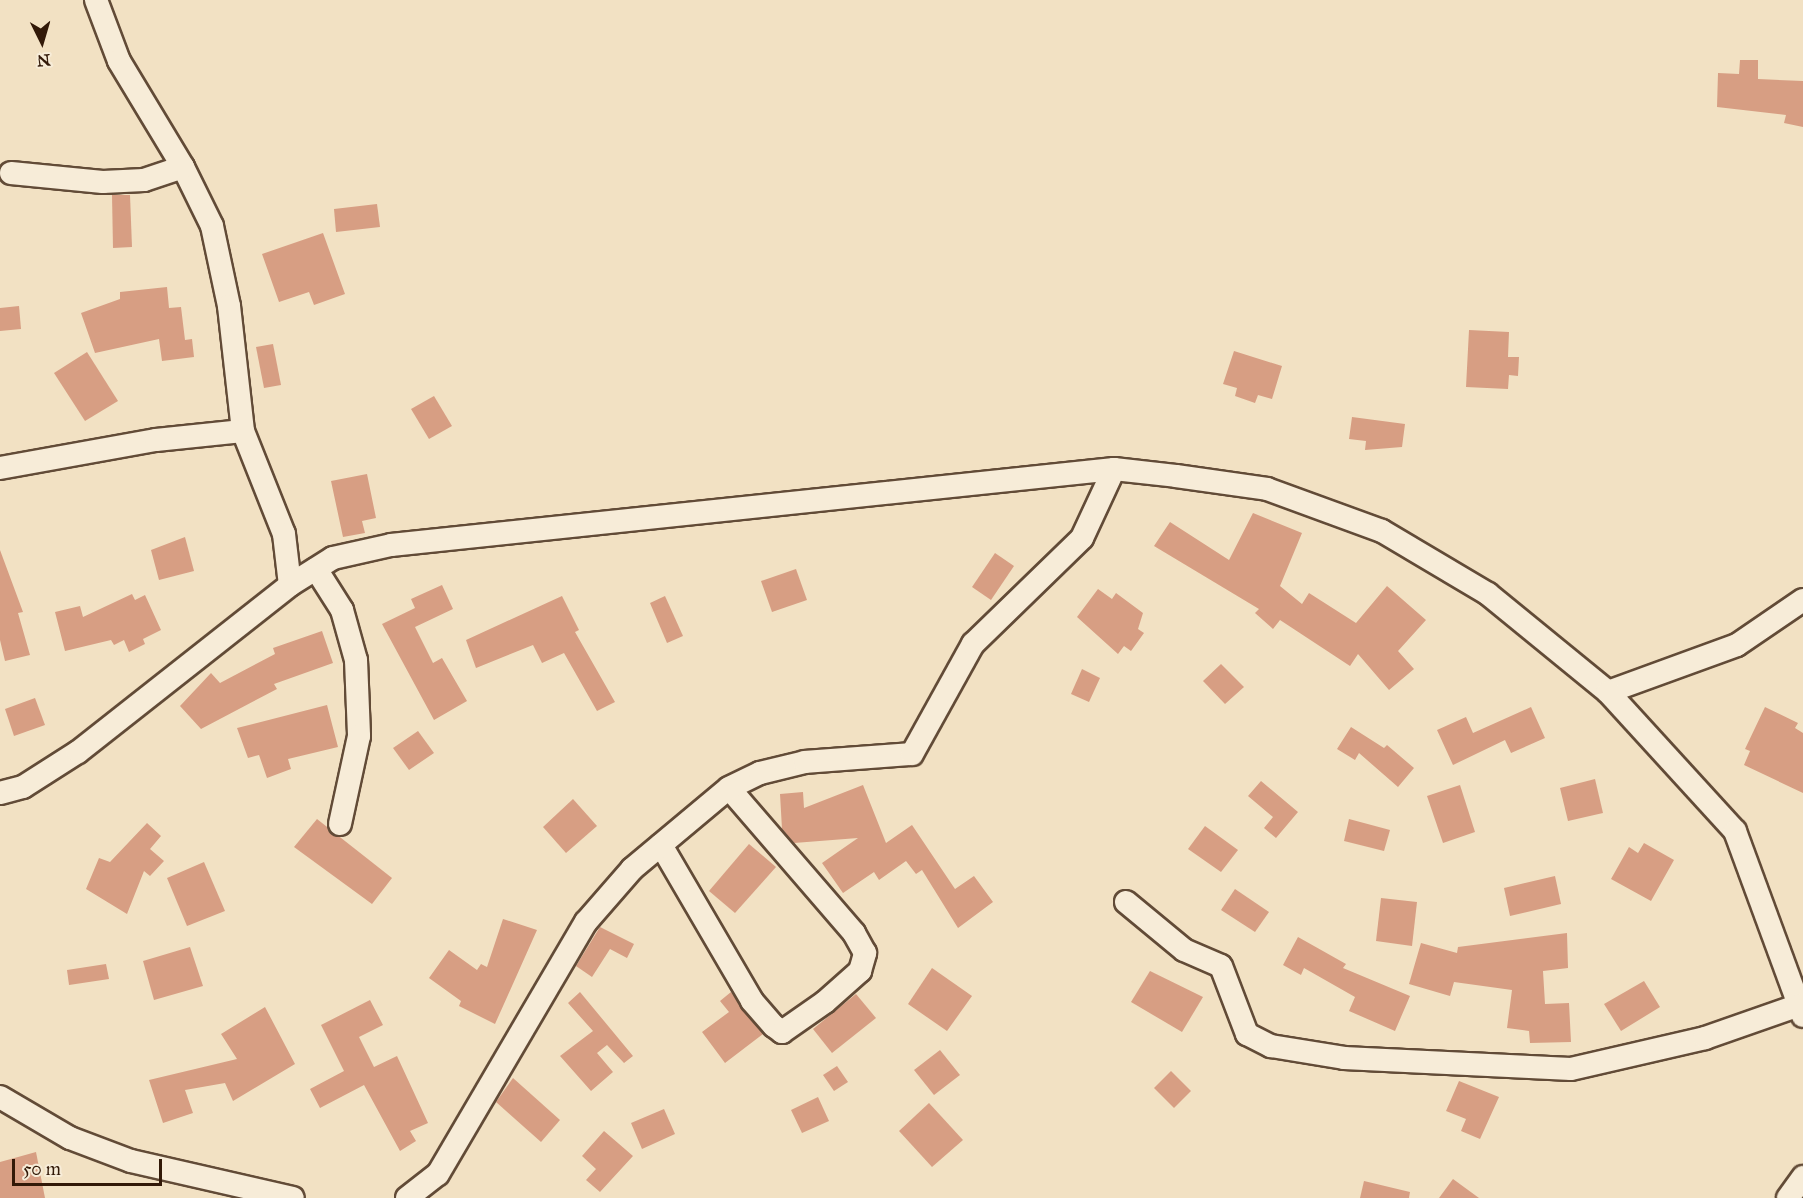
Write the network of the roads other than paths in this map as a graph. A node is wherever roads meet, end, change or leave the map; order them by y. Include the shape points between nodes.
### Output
1 (96, 0) edge
2 (183, 167) junction
3 (10, 173) dead end
4 (243, 431) junction
5 (0, 468) edge
6 (1114, 469) junction
7 (316, 569) junction
8 (290, 585) junction
9 (1803, 600) edge
10 (1608, 692) junction
11 (729, 788) junction
12 (0, 793) edge
13 (340, 824) dead end
14 (661, 845) junction
15 (1126, 902) dead end
16 (1801, 1011) edge
17 (0, 1097) edge
18 (1803, 1177) edge
19 (293, 1198) edge
20 (406, 1198) edge
21 (1788, 1198) edge

1 - 2 street via 119,61
2 - 3 street via 144,180 103,182
2 - 4 street via 220,257
4 - 5 street via 156,440
4 - 8 street via 284,534
6 - 7 street via 392,545 333,558
6 - 10 street via 1267,489 1382,531 1488,594
6 - 11 street via 1082,538 973,644 912,754 805,762
7 - 8 street
7 - 13 street via 342,610 356,660 359,736
8 - 12 street via 78,752 23,787
9 - 10 street via 1737,645
10 - 16 street via 1735,831
11 - 14 street
11 - 14 street via 854,933 865,953 860,971 825,1002 782,1032 774,1026 752,1001
14 - 20 street via 632,868 586,922 438,1174
15 - 16 street via 1184,950 1221,966 1246,1034 1271,1046 1344,1058 1571,1069
17 - 19 street via 70,1138 131,1161
18 - 21 street

